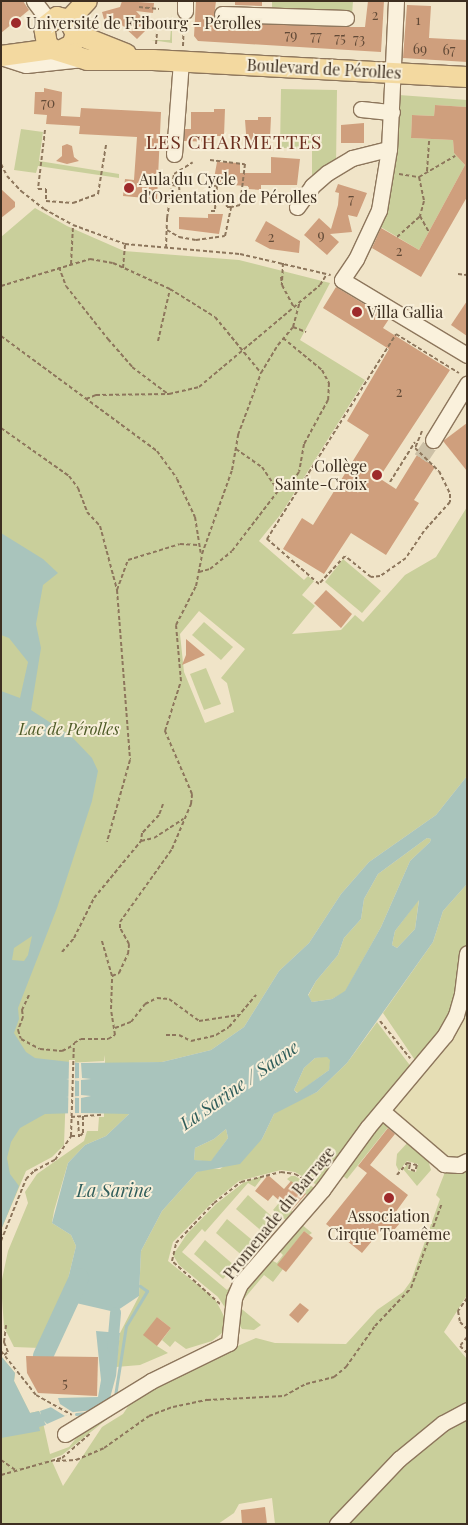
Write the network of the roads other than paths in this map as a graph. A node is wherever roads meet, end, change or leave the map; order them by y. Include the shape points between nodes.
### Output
1 (34, 1) edge
2 (87, 1) edge
3 (396, 1) edge
4 (264, 9) edge
5 (222, 14) dead end
6 (346, 18) dead end
7 (73, 27) junction
8 (51, 39) junction
9 (155, 52) junction
10 (182, 54) junction
11 (1, 56) edge
12 (84, 59) junction
13 (392, 72) junction
14 (467, 77) edge
15 (361, 109) dead end
16 (392, 112) junction
17 (389, 149) junction
18 (174, 154) dead end
19 (297, 207) dead end
20 (467, 355) edge
21 (463, 378) edge
22 (433, 440) tunnel mouth
23 (467, 953) edge
24 (382, 1111) junction
25 (467, 1161) edge
26 (467, 1410) edge
27 (65, 1434) dead end
28 (337, 1524) edge

1 - 8 street
2 - 7 main road
3 - 13 street
4 - 5 street
4 - 6 street
7 - 8 main road via 72,44
7 - 8 main road, Boulevard de Pérolles via 60,17
7 - 9 main road, Boulevard de Pérolles via 116,52
8 - 11 main road
8 - 12 main road, Boulevard de Pérolles
9 - 10 main road, Boulevard de Pérolles
9 - 12 main road, Boulevard de Pérolles
10 - 13 main road, Boulevard de Pérolles
10 - 18 street
11 - 12 street, Boulevard de Pérolles via 26,65
13 - 14 main road, Boulevard de Pérolles
13 - 16 street
15 - 16 street
16 - 17 street
17 - 19 street via 352,158 327,173 312,186
17 - 20 street via 379,210 356,260 342,280
21 - 22 street
23 - 24 street, Promenade du Barrage via 456,1015 445,1035
24 - 25 street via 444,1164 451,1166
24 - 27 street, Promenade du Barrage via 322,1190 240,1284 234,1298 226,1347 151,1381
26 - 28 street via 443,1423 399,1459

